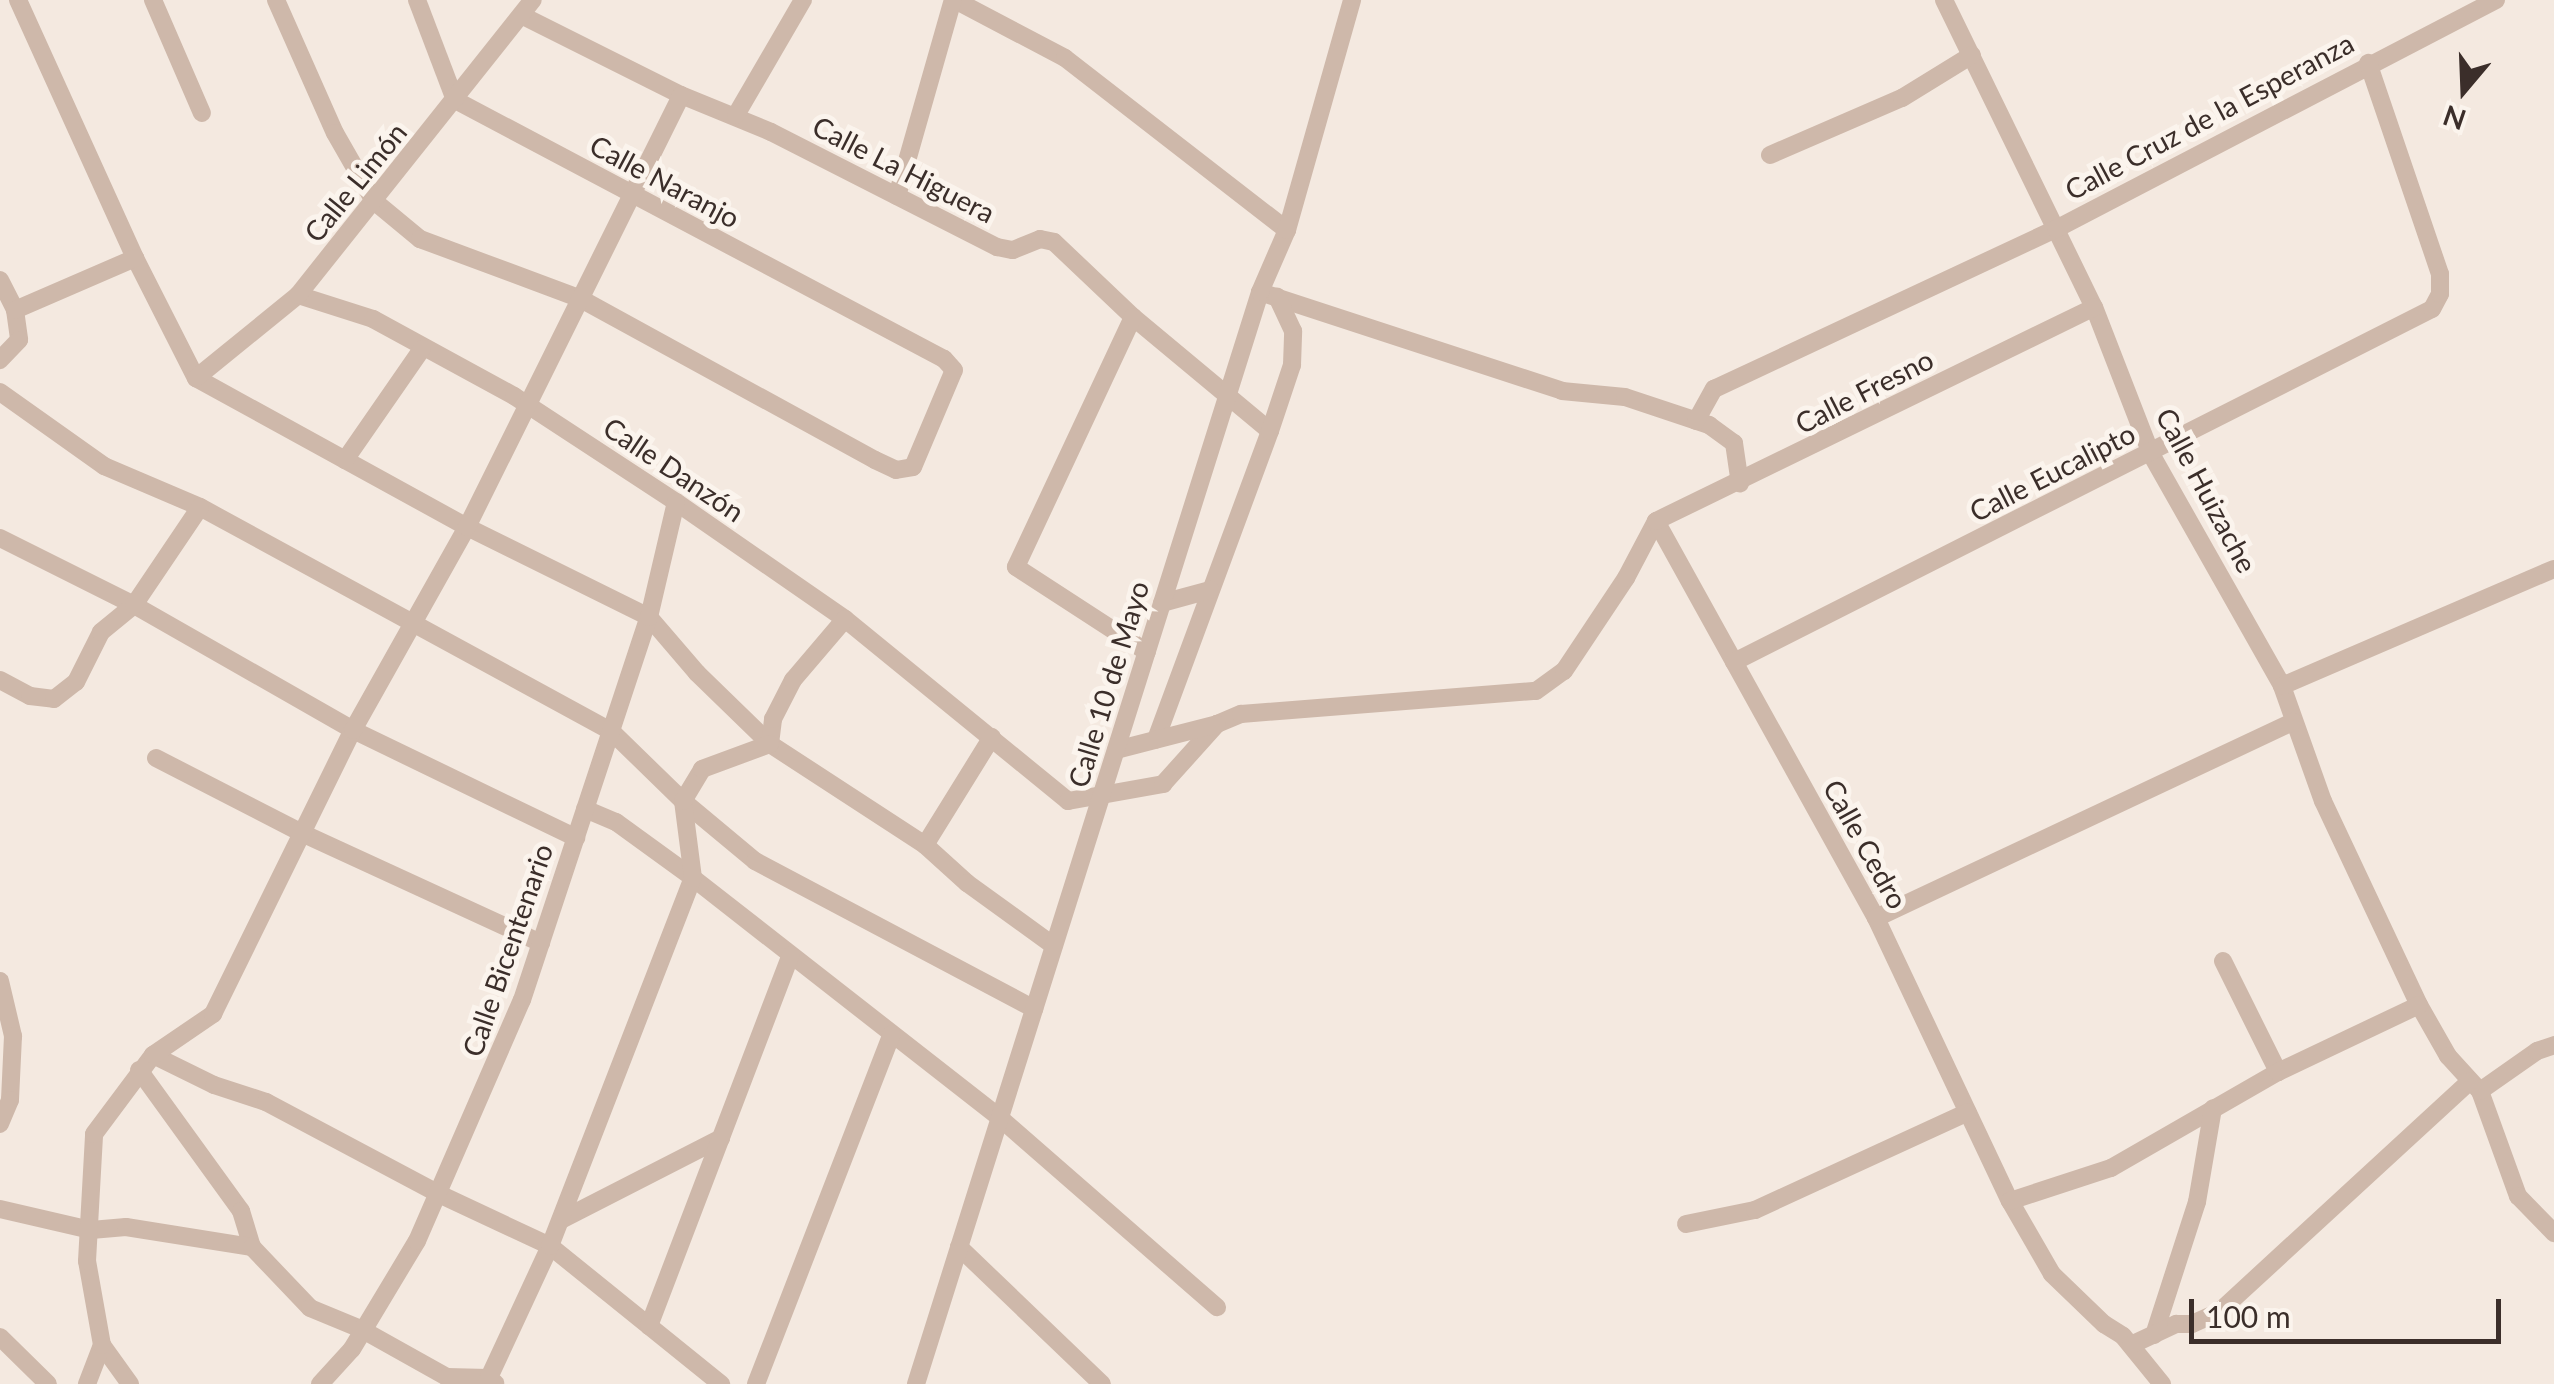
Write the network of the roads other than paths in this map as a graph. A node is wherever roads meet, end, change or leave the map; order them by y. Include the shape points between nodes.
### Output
1 (18, 0) edge
2 (153, 0) edge
3 (276, 0) edge
4 (416, 0) edge
5 (803, 0) edge
6 (954, 0) edge
7 (1352, 0) edge
8 (1945, 0) edge
9 (2496, 0) edge
10 (528, 8) edge
11 (1972, 54) junction
12 (2368, 63) junction
13 (681, 95) junction
14 (455, 100) junction
15 (202, 112) dead end
16 (736, 116) junction
17 (1770, 155) dead end
18 (631, 194) junction
19 (897, 196) junction
20 (374, 201) junction
21 (2056, 229) junction
22 (1287, 230) junction
23 (134, 258) junction
24 (0, 280) edge
25 (298, 295) junction
26 (1269, 295) junction
27 (581, 300) junction
28 (2094, 307) junction
29 (15, 310) junction
30 (1133, 317) junction
31 (422, 349) junction
32 (0, 360) edge
33 (196, 378) junction
34 (0, 392) edge
35 (1228, 395) junction
36 (526, 404) junction
37 (1696, 421) junction
38 (1270, 431) junction
39 (2151, 454) junction
40 (346, 460) junction
41 (1740, 484) junction
42 (676, 502) junction
43 (200, 506) junction
44 (1656, 521) junction
45 (467, 527) junction
46 (0, 538) edge
47 (2554, 569) edge
48 (1210, 590) junction
49 (1162, 603) junction
50 (134, 605) junction
51 (648, 618) junction
52 (845, 619) junction
53 (413, 624) junction
54 (1147, 652) junction
55 (1734, 662) junction
56 (0, 680) edge
57 (2282, 686) junction
58 (2293, 722) junction
59 (1217, 724) junction
60 (353, 730) junction
61 (611, 731) junction
62 (992, 737) junction
63 (1156, 740) junction
64 (770, 744) junction
65 (1116, 750) junction
66 (156, 758) dead end
67 (1101, 798) junction
68 (683, 802) junction
69 (586, 808) junction
70 (304, 834) junction
71 (576, 838) junction
72 (925, 844) junction
73 (693, 878) junction
74 (1876, 918) junction
75 (541, 944) junction
76 (1054, 946) junction
77 (791, 955) junction
78 (2222, 962) dead end
79 (0, 982) edge
80 (2419, 1005) junction
81 (1034, 1009) junction
82 (892, 1034) junction
83 (2554, 1045) edge
84 (153, 1055) junction
85 (139, 1070) junction
86 (2278, 1072) junction
87 (2475, 1086) junction
88 (2212, 1108) junction
89 (1968, 1112) junction
90 (1000, 1118) junction
91 (0, 1124) edge
92 (721, 1138) junction
93 (439, 1194) junction
94 (2010, 1201) junction
95 (0, 1209) edge
96 (561, 1220) junction
97 (1686, 1224) dead end
98 (91, 1230) junction
99 (2554, 1232) edge
100 (550, 1246) junction
101 (252, 1247) junction
102 (959, 1247) junction
103 (1216, 1306) dead end
104 (649, 1326) junction
105 (361, 1329) junction
106 (2154, 1335) junction
107 (0, 1337) edge
108 (102, 1345) junction
109 (2131, 1346) junction
110 (491, 1382) edge
111 (48, 1384) edge
112 (87, 1384) edge
113 (130, 1384) edge
114 (320, 1384) edge
115 (721, 1384) edge
116 (756, 1384) edge
117 (916, 1384) edge
118 (1102, 1384) edge
119 (2162, 1384) edge

1 - 23 street
2 - 15 street
3 - 20 street
4 - 14 street
5 - 16 street
6 - 19 street
6 - 22 street via 1066,58
7 - 22 street, Calle 10 de Mayo
8 - 11 street, Calle Huizache
9 - 12 street, Calle Cruz de la Esperanza
10 - 13 street, Calle La Higuera
10 - 14 street, Calle Limón
11 - 17 street via 1902,98
11 - 21 street, Calle Huizache
12 - 21 street, Calle Cruz de la Esperanza
12 - 39 street, Calle Eucalipto via 2440,274 2432,309
13 - 16 street, Calle La Higuera
13 - 18 street
14 - 18 street, Calle Naranjo
14 - 20 street, Calle Limón
16 - 19 street, Calle La Higuera
18 - 27 street
18 - 27 street, Calle Naranjo via 944,360 954,370 924,448 913,468 896,470
19 - 30 street, Calle La Higuera via 997,247 1054,242
20 - 25 street, Calle Limón
20 - 27 street via 420,239
21 - 28 street, Calle Huizache
21 - 37 street, Calle Cruz de la Esperanza via 1714,389
22 - 26 street, Calle 10 de Mayo
23 - 29 street
23 - 33 street
24 - 29 street
25 - 31 street, Calle Danzón via 373,319
25 - 33 street, Calle Limón
26 - 35 street, Calle 10 de Mayo
26 - 37 street via 1562,390 1625,396
26 - 38 street via 1293,331 1292,365
27 - 36 street
28 - 39 street, Calle Huizache
28 - 41 street, Calle Fresno
29 - 32 street via 19,340
30 - 35 street, Calle La Higuera
30 - 54 street via 1016,566
31 - 36 street, Calle Danzón
31 - 40 street
33 - 40 street
34 - 43 street via 104,466
35 - 38 street, Calle La Higuera
35 - 49 street, Calle 10 de Mayo
36 - 42 street, Calle Danzón
36 - 45 street
37 - 41 street via 1734,443
38 - 48 street
39 - 55 street, Calle Eucalipto
39 - 57 street, Calle Huizache
40 - 45 street
41 - 44 street, Calle Fresno
42 - 51 street, Calle Bicentenario
42 - 52 street, Calle Danzón
43 - 50 street
43 - 53 street
44 - 55 street, Calle Cedro
44 - 59 street via 1564,671 1536,690 1240,714
45 - 51 street
45 - 53 street
46 - 50 street
47 - 57 street
48 - 49 street
48 - 63 street
49 - 54 street, Calle 10 de Mayo
50 - 56 street via 101,632 76,682 54,699 30,696
50 - 60 street
51 - 61 street, Calle Bicentenario
51 - 64 street
52 - 62 street, Calle Danzón
52 - 64 street via 793,680 773,719
53 - 60 street
53 - 61 street
54 - 65 street, Calle 10 de Mayo
55 - 74 street, Calle Cedro
57 - 58 street, Calle Huizache
58 - 74 street
58 - 80 street, Calle Huizache
59 - 63 street
59 - 67 street via 1162,784
60 - 70 street
60 - 71 street
61 - 68 street
61 - 69 street, Calle Bicentenario
62 - 67 street, Calle Danzón via 1068,801
62 - 72 street
63 - 65 street
64 - 68 street via 702,770
64 - 72 street
65 - 67 street, Calle 10 de Mayo
66 - 70 street
67 - 76 street, Calle 10 de Mayo
68 - 73 street
68 - 81 street via 755,861
69 - 71 street, Calle Bicentenario
69 - 73 street
70 - 75 street
70 - 84 street via 214,1014
71 - 75 street, Calle Bicentenario
72 - 76 street
73 - 77 street
73 - 96 street
74 - 89 street, Calle Cedro
75 - 93 street, Calle Bicentenario
76 - 81 street, Calle 10 de Mayo
77 - 82 street
77 - 92 street
78 - 86 street
79 - 91 street via 13,1036 10,1100
80 - 86 street
80 - 87 street, Calle Huizache via 2448,1056
81 - 90 street, Calle 10 de Mayo
82 - 90 street
82 - 116 street
83 - 87 street
84 - 85 street
84 - 93 street via 214,1086 266,1102
85 - 98 street via 94,1134
85 - 101 street via 241,1211
86 - 88 street
87 - 99 street, Calle Huizache via 2518,1196
87 - 106 street via 2219,1312
88 - 94 street via 2111,1168
88 - 106 street via 2197,1202
89 - 94 street, Calle Cedro
89 - 97 street via 1755,1210
90 - 102 street, Calle 10 de Mayo
90 - 103 street
92 - 96 street
92 - 104 street
93 - 100 street
93 - 105 street, Calle Bicentenario
94 - 109 street, Calle Cedro via 2052,1274
95 - 98 street
96 - 100 street
98 - 101 street via 126,1227
98 - 108 street via 87,1261
100 - 104 street
100 - 110 street
101 - 105 street via 310,1308
102 - 117 street, Calle 10 de Mayo
102 - 118 street
104 - 115 street
105 - 110 street via 447,1376
105 - 114 street, Calle Bicentenario
106 - 109 street
107 - 111 street
108 - 112 street
108 - 113 street
109 - 119 street, Calle Cedro

